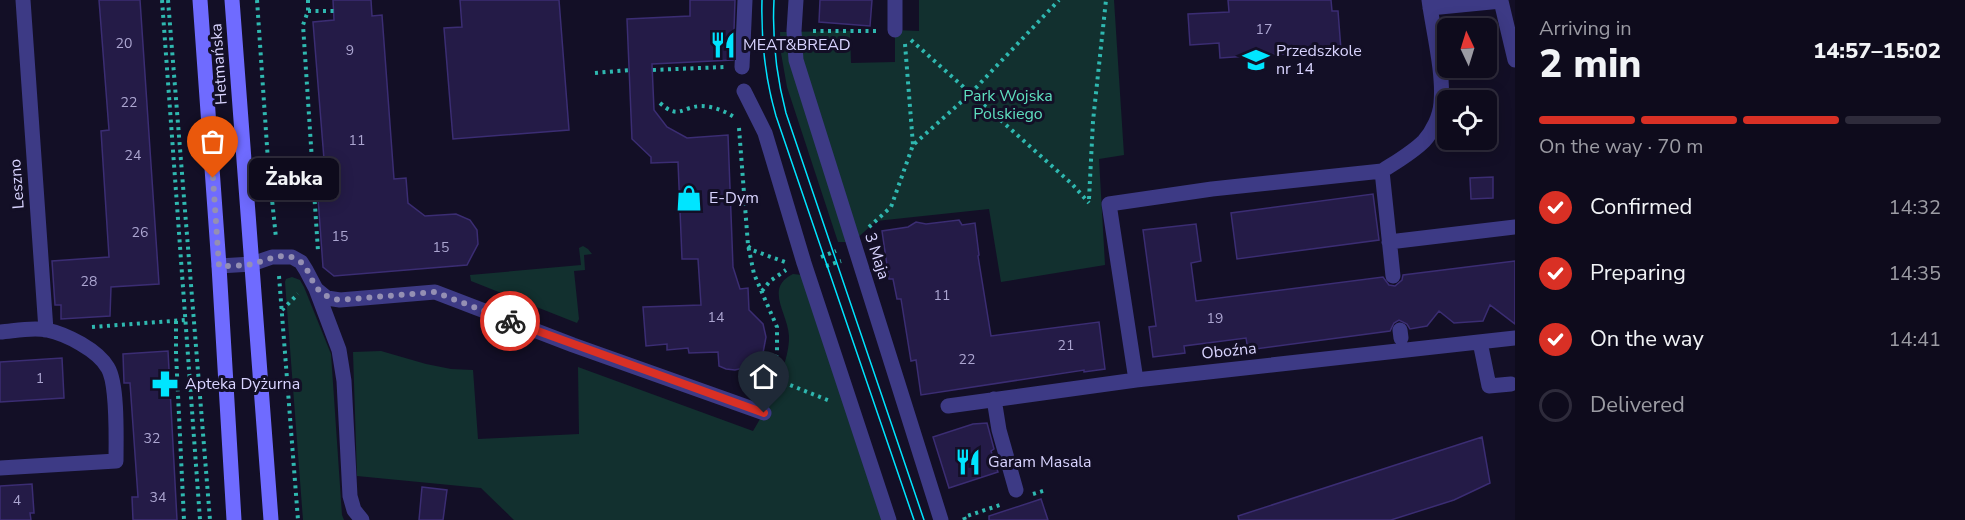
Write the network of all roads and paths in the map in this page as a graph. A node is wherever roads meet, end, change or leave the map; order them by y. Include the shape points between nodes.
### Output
1 (23, 0) edge
2 (162, 0) edge
3 (168, 0) edge
4 (200, 0) edge
5 (232, 0) edge
6 (257, 0) edge
7 (308, 0) edge
8 (745, 0) edge
9 (796, 0) edge
10 (895, 0) edge
11 (1059, 0) edge
12 (1106, 0) edge
13 (1430, 4) edge
14 (308, 11) junction
15 (334, 11) dead end
16 (895, 30) joint
17 (794, 32) junction
18 (1515, 60) edge
19 (742, 67) joint
20 (630, 70) dead end
21 (652, 70) dead end
22 (595, 72) dead end
23 (744, 91) dead end
24 (970, 94) junction
25 (660, 103) dead end
26 (913, 145) junction
27 (1382, 171) junction
28 (1088, 203) junction
29 (1515, 227) edge
30 (1112, 231) junction
31 (1389, 242) junction
32 (851, 243) junction
33 (748, 245) junction
34 (278, 257) junction
35 (318, 257) dead end
36 (804, 263) junction
37 (252, 264) junction
38 (219, 266) junction
39 (820, 269) dead end
40 (1393, 276) dead end
41 (316, 289) junction
42 (762, 291) junction
43 (185, 320) junction
44 (176, 321) junction
45 (82, 327) dead end
46 (46, 330) junction
47 (0, 332) edge
48 (1515, 338) edge
49 (1480, 342) junction
50 (1136, 380) junction
51 (1511, 384) dead end
52 (994, 399) junction
53 (948, 406) dead end
54 (853, 409) junction
55 (764, 413) dead end
56 (0, 468) edge
57 (1016, 490) dead end
58 (184, 520) edge
59 (200, 520) edge
60 (210, 520) edge
61 (234, 520) edge
62 (271, 520) edge
63 (298, 520) edge
64 (362, 520) edge
65 (889, 520) edge
66 (941, 520) edge

1 - 46 street, Leszno
2 - 43 path
3 - 60 path
4 - 38 main road, Hetmańska
5 - 37 main road, Hetmańska
6 - 34 path
7 - 14 path
8 - 19 street
9 - 17 street, 3 Maja
10 - 16 street
11 - 24 path
12 - 28 path
13 - 18 street via 1502,1
13 - 27 street via 1441,104 1435,124 1423,141
14 - 15 path
14 - 35 path via 303,25
16 - 17 path
17 - 32 street, 3 Maja via 796,60
19 - 21 path
20 - 22 path
23 - 36 street via 765,134
24 - 26 path
24 - 26 path via 905,34
24 - 28 path via 1072,184
25 - 33 path via 676,113 701,106 713,108 738,120
26 - 32 path via 891,207
27 - 30 street via 1109,204
27 - 31 street
28 - 30 path
29 - 31 street
30 - 50 street
31 - 40 street
32 - 36 path
32 - 39 path via 852,257
32 - 66 street, 3 Maja
33 - 42 path
33 - 42 path via 795,266 780,273
34 - 37 street
34 - 41 street via 301,262
34 - 63 path
36 - 54 street
37 - 38 street
37 - 62 main road, Hetmańska
38 - 61 main road, Hetmańska
41 - 55 street via 327,298 340,300 435,292
41 - 64 street via 339,350 350,496
42 - 54 path via 774,317 778,339 770,377
43 - 44 path
43 - 59 path
44 - 45 path
44 - 58 path
46 - 47 street
46 - 56 street via 95,352 109,369 116,461
48 - 49 street, Oboźna
49 - 50 street, Oboźna
49 - 51 street via 1490,386
50 - 52 street, Oboźna
52 - 53 street, Oboźna
52 - 57 street
54 - 65 street

